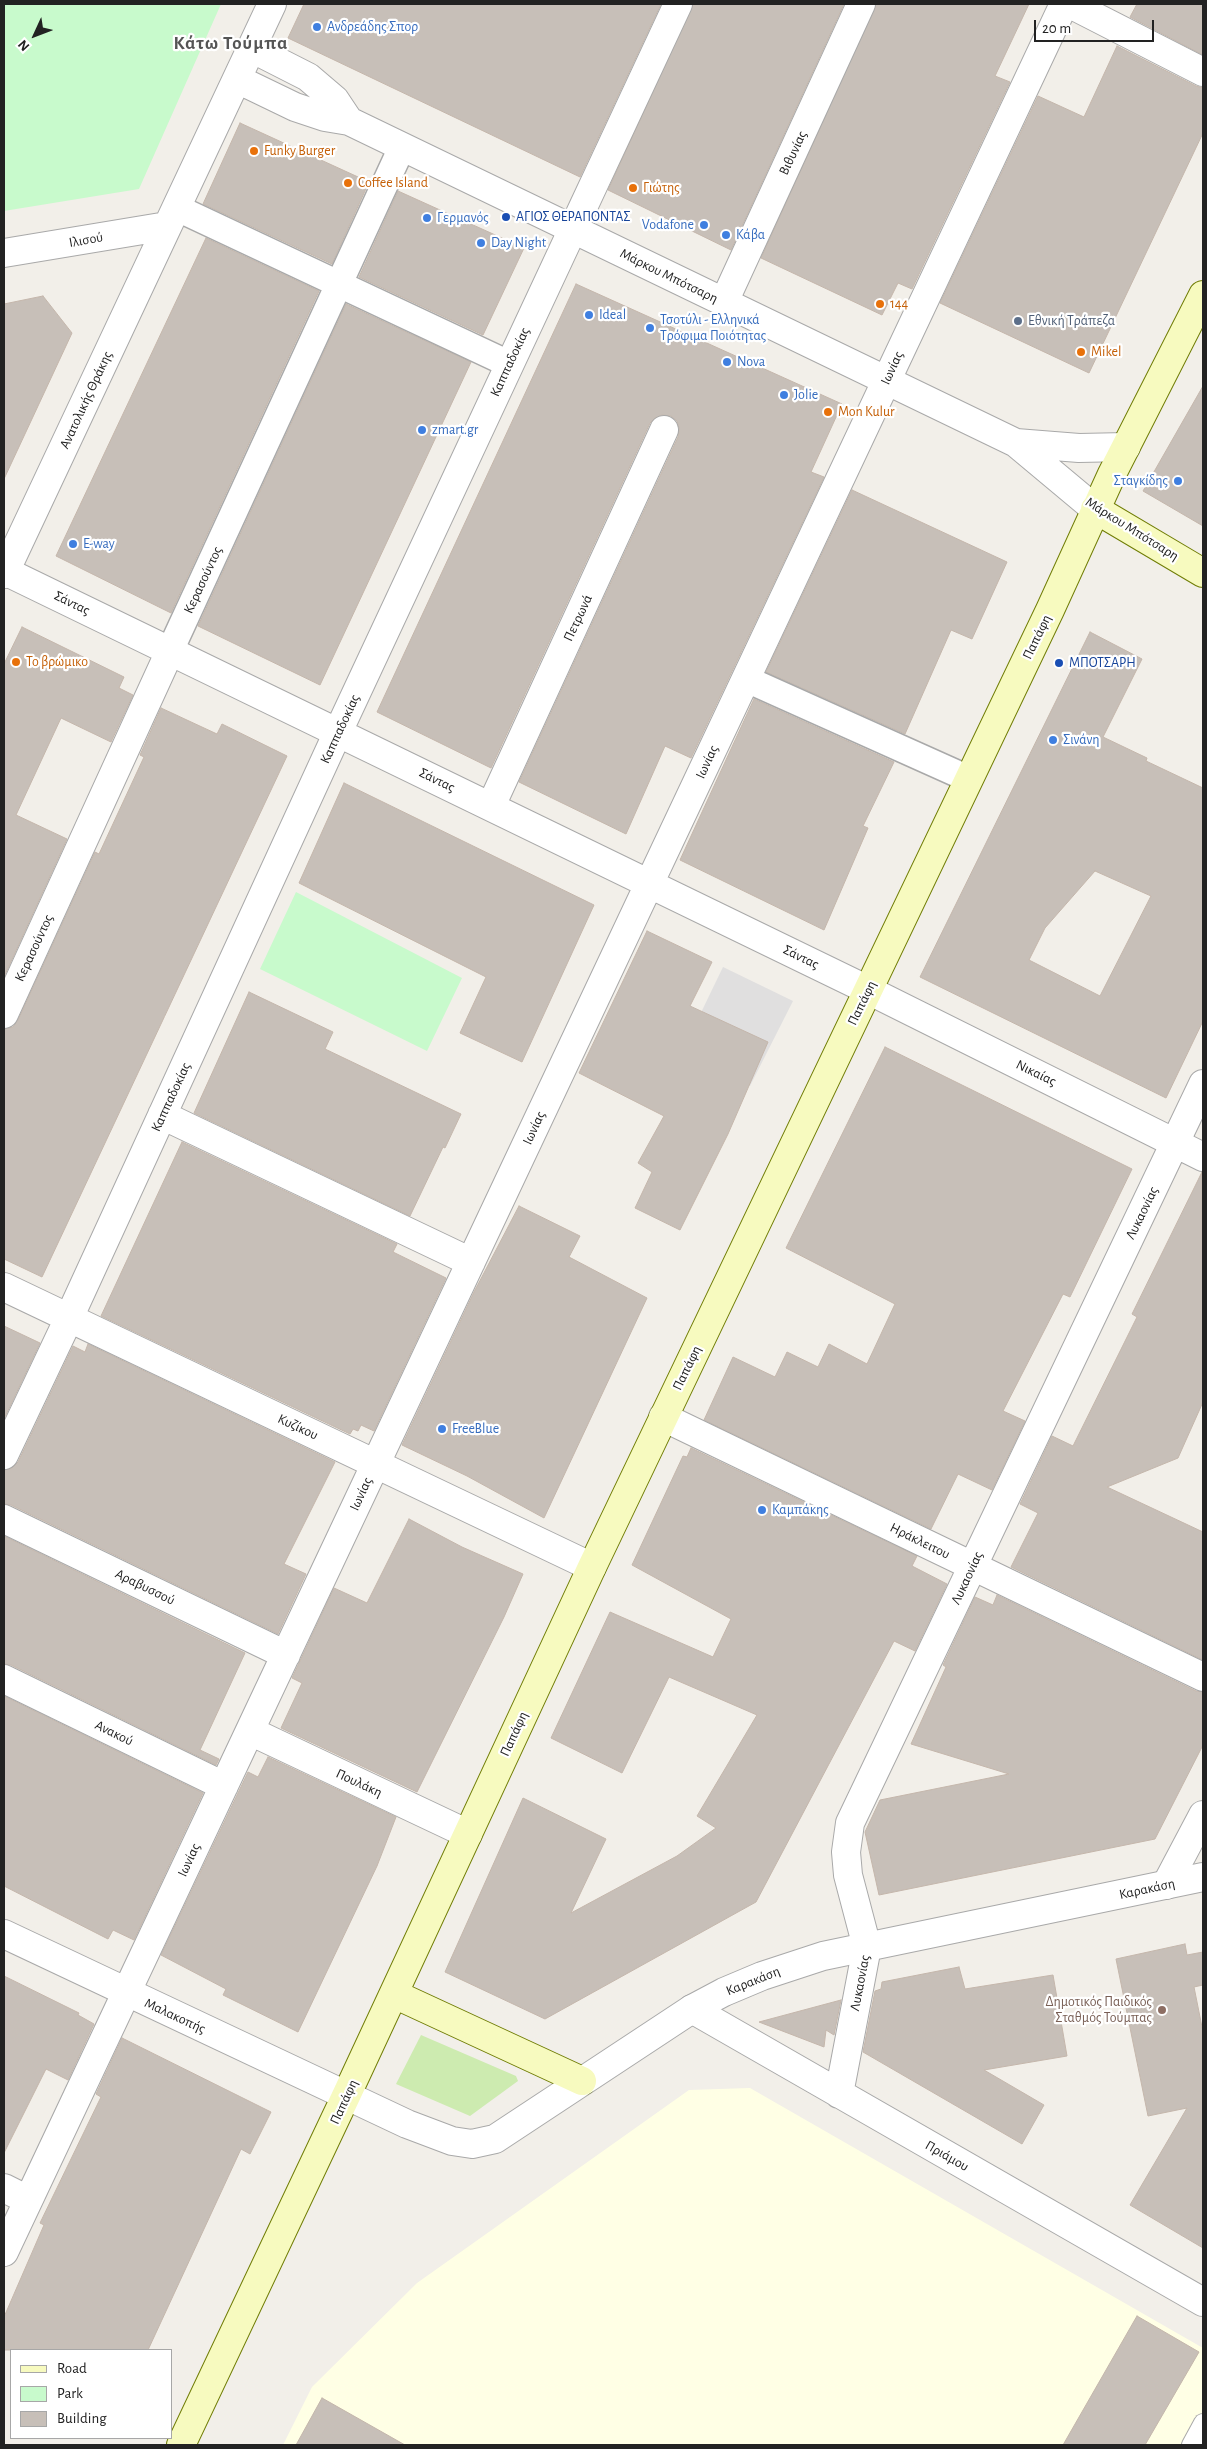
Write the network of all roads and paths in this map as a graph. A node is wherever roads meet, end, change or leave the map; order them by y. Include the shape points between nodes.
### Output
1 (271, 4) edge
2 (678, 4) edge
3 (861, 4) edge
4 (1064, 4) edge
5 (1070, 4) edge
6 (252, 48) junction
7 (1203, 72) edge
8 (237, 79) junction
9 (349, 121) junction
10 (402, 147) junction
11 (172, 217) junction
12 (572, 229) junction
13 (4, 254) edge
14 (339, 284) junction
15 (1203, 296) edge
16 (724, 302) junction
17 (509, 364) junction
18 (886, 381) junction
19 (664, 430) dead end
20 (1016, 443) junction
21 (1126, 446) junction
22 (1095, 509) junction
23 (5, 572) edge
24 (1203, 573) edge
25 (170, 651) junction
26 (746, 679) junction
27 (338, 732) junction
28 (969, 780) junction
29 (491, 806) junction
30 (650, 884) junction
31 (868, 990) junction
32 (4, 1014) edge
33 (1203, 1084) edge
34 (162, 1115) junction
35 (1176, 1142) junction
36 (1203, 1157) edge
37 (471, 1262) junction
38 (4, 1287) edge
39 (70, 1318) junction
40 (663, 1417) junction
41 (4, 1455) edge
42 (376, 1464) junction
43 (4, 1520) edge
44 (973, 1566) junction
45 (592, 1567) junction
46 (286, 1655) junction
47 (1203, 1678) edge
48 (4, 1679) edge
49 (250, 1731) junction
50 (224, 1786) junction
51 (1203, 1815) edge
52 (468, 1834) junction
53 (1203, 1877) edge
54 (1166, 1885) junction
55 (4, 1934) edge
56 (867, 1947) junction
57 (126, 1993) junction
58 (394, 1994) junction
59 (692, 2009) junction
60 (582, 2082) junction
61 (839, 2094) junction
62 (346, 2096) junction
63 (4, 2188) edge
64 (28, 2200) junction
65 (4, 2252) edge
66 (1203, 2302) edge
67 (1203, 2423) edge
68 (180, 2445) edge
69 (1191, 2445) edge

1 - 6 street, Ανατολικής Θράκης
2 - 12 street, Καππαδοκίας
3 - 16 street, Βιθυνίας
4 - 18 street, Ιωνίας
5 - 7 street
6 - 8 street, Ανατολικής Θράκης
6 - 9 street via 308,77 335,100
8 - 9 street, Μάρκου Μπότσαρη via 295,107
8 - 11 street, Ανατολικής Θράκης
9 - 10 street, Μάρκου Μπότσαρη
10 - 12 street, Μάρκου Μπότσαρη
10 - 14 street, Κερασούντος
11 - 13 street, Ιλισού
11 - 14 street
11 - 23 street, Ανατολικής Θράκης
12 - 16 street, Μάρκου Μπότσαρη
12 - 17 street, Καππαδοκίας
14 - 17 street
14 - 25 street, Κερασούντος
15 - 21 main road, Παπάφη
16 - 18 street, Μάρκου Μπότσαρη
17 - 27 street, Καππαδοκίας
18 - 20 street, Μάρκου Μπότσαρη
18 - 26 street, Ιωνίας
19 - 29 street, Πετρωνά
20 - 21 street, Μάρκου Μπότσαρη via 1079,448
20 - 22 street, Μάρκου Μπότσαρη
21 - 22 main road, Παπάφη
22 - 24 main road, Μάρκου Μπότσαρη
22 - 28 main road, Παπάφη
23 - 25 street, Σάντας
25 - 27 street, Σάντας
25 - 32 street, Κερασούντος
26 - 28 street
26 - 30 street, Ιωνίας
27 - 29 street, Σάντας
27 - 34 street, Καππαδοκίας
28 - 31 main road, Παπάφη
29 - 30 street, Σάντας
30 - 31 street, Σάντας
30 - 37 street, Ιωνίας
31 - 35 street, Νικαίας
31 - 40 main road, Παπάφη
33 - 35 street, Λυκαονίας
34 - 37 street
34 - 39 street, Καππαδοκίας
35 - 36 street, Νικαίας
35 - 44 street, Λυκαονίας
37 - 42 street, Ιωνίας
38 - 39 street, Κυζίκου
39 - 41 street, Καππαδοκίας
39 - 42 street, Κυζίκου
40 - 44 street, Ηράκλειτου
40 - 45 main road, Παπάφη
42 - 45 street, Κυζίκου
42 - 46 street, Ιωνίας
43 - 46 street, Αραβυσσού
44 - 47 street, Ηράκλειτου
44 - 56 street, Λυκαονίας via 849,1826 848,1875
45 - 52 main road, Παπάφη
46 - 49 street, Ιωνίας
48 - 50 street, Ανακού
49 - 50 street, Ιωνίας
49 - 52 street, Πουλάκη
50 - 57 street, Ιωνίας
51 - 54 street
52 - 58 main road, Παπάφη
53 - 54 street, Καρακάση
54 - 56 street, Καρακάση
55 - 57 street, Μαλακοπής
56 - 59 street, Καρακάση via 808,1960 724,1992
56 - 61 street, Λυκαονίας
57 - 62 street, Μαλακοπής
57 - 64 street, Ιωνίας
58 - 60 main road
58 - 62 main road, Παπάφη
59 - 60 street, Καρακάση
59 - 61 street, Πριάμου
60 - 62 street, Καρακάση via 494,2139 472,2144 438,2137
61 - 66 street, Πριάμου
62 - 68 main road, Παπάφη
63 - 64 street
64 - 65 street, Ιωνίας
67 - 69 lane

